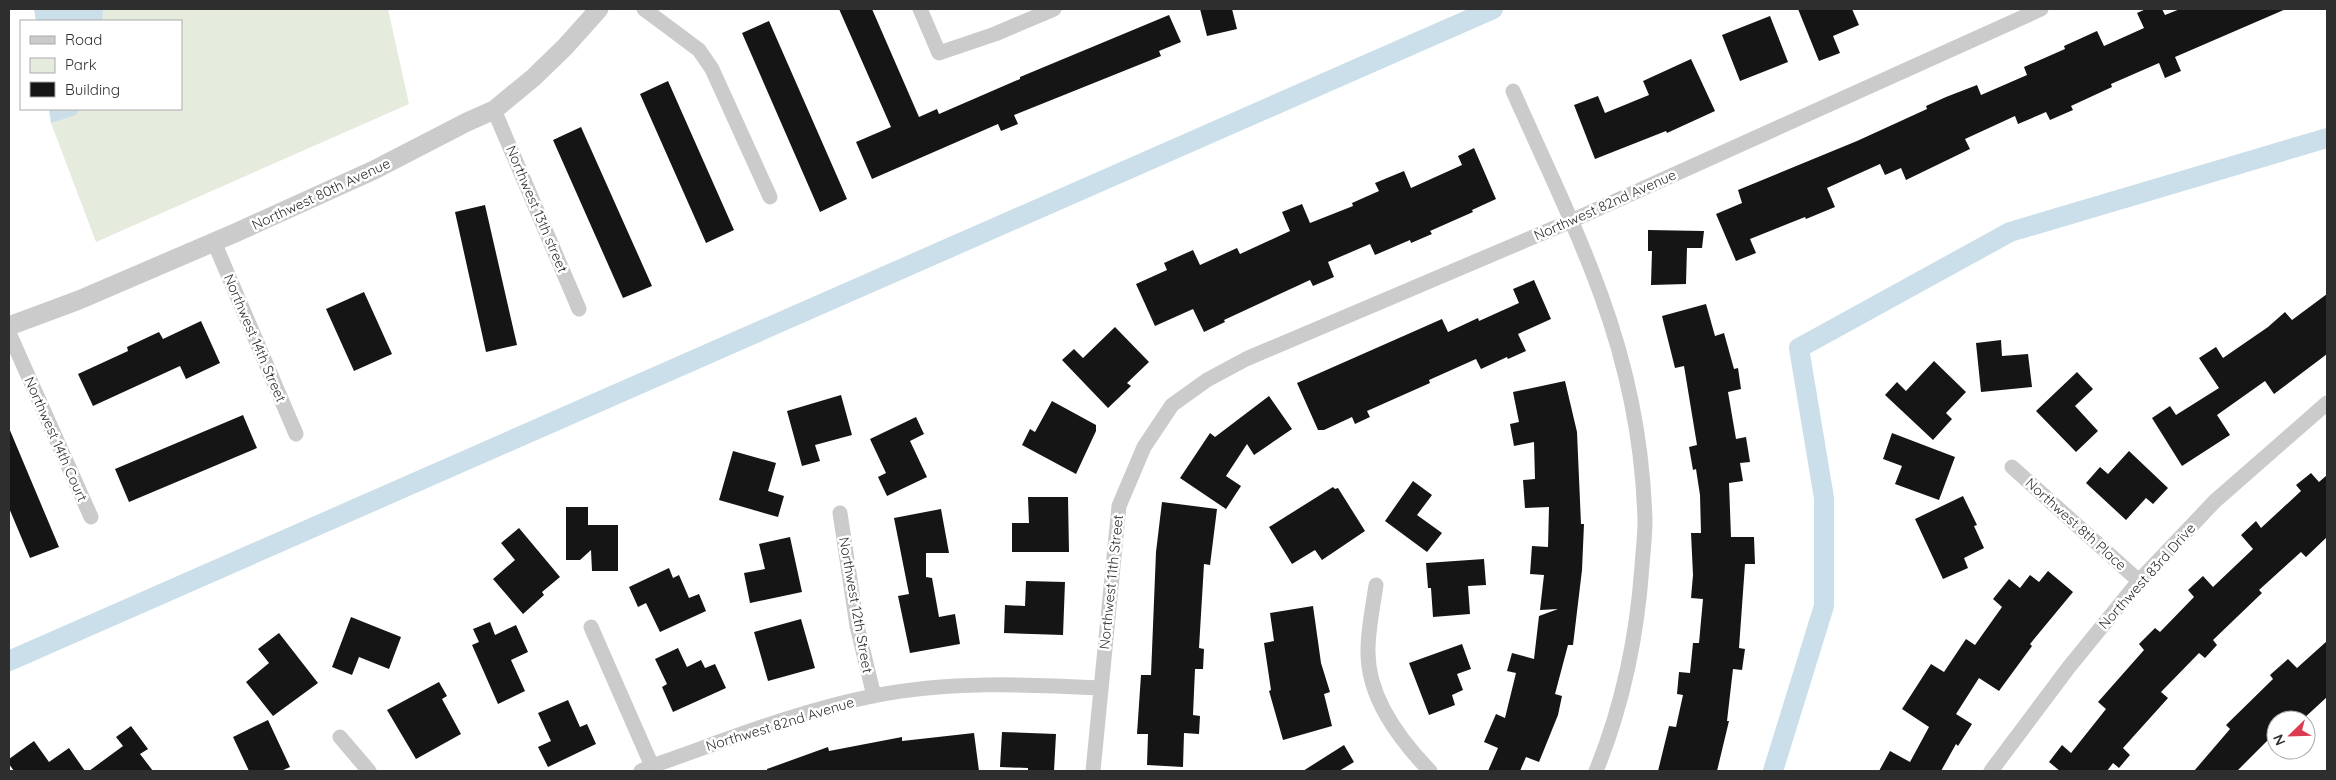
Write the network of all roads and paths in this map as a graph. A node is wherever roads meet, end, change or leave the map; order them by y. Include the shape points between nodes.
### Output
1 (599, 9) edge
2 (644, 9) edge
3 (920, 9) edge
4 (1054, 9) edge
5 (2041, 9) edge
6 (1513, 91) dead end
7 (494, 110) junction
8 (770, 198) dead end
9 (1571, 221) junction
10 (214, 242) junction
11 (579, 309) dead end
12 (9, 326) edge
13 (9, 333) edge
14 (2327, 403) edge
15 (1172, 405) joint
16 (296, 434) dead end
17 (2012, 467) dead end
18 (840, 513) dead end
19 (91, 517) dead end
20 (2139, 581) junction
21 (1376, 585) dead end
22 (591, 627) dead end
23 (1101, 688) junction
24 (874, 696) junction
25 (340, 737) dead end
26 (646, 768) edge
27 (368, 771) edge
28 (1093, 771) edge
29 (1430, 771) edge
30 (1596, 771) edge
31 (1991, 771) edge

1 - 7 street, Northwest 80th Avenue via 558,53
2 - 8 street via 699,50 712,69
3 - 4 street via 939,53
5 - 9 street, Northwest 82nd Avenue
6 - 9 street
7 - 10 street, Northwest 80th Avenue via 374,170
7 - 11 street, Northwest 13th street
9 - 15 street, Northwest 82nd Avenue via 1246,359 1207,380
9 - 30 street via 1602,296 1622,364 1639,447 1645,521 1640,594 1628,672
10 - 12 street, Northwest 80th Avenue
10 - 16 street, Northwest 14th Street
13 - 19 street, Northwest 14th Court
14 - 20 street, Northwest 83rd Drive via 2215,501
15 - 23 street, Northwest 11th Street via 1144,447 1119,506
17 - 20 street, Northwest 8th Place
18 - 24 street, Northwest 12th Street via 857,626
20 - 31 street, Northwest 83rd Drive via 2063,674
21 - 29 street via 1368,651 1372,685 1410,751
22 - 26 street
23 - 24 street, Northwest 82nd Avenue via 1016,684
23 - 28 street, Northwest 11th Street
24 - 26 street, Northwest 82nd Avenue via 792,718
25 - 27 street

